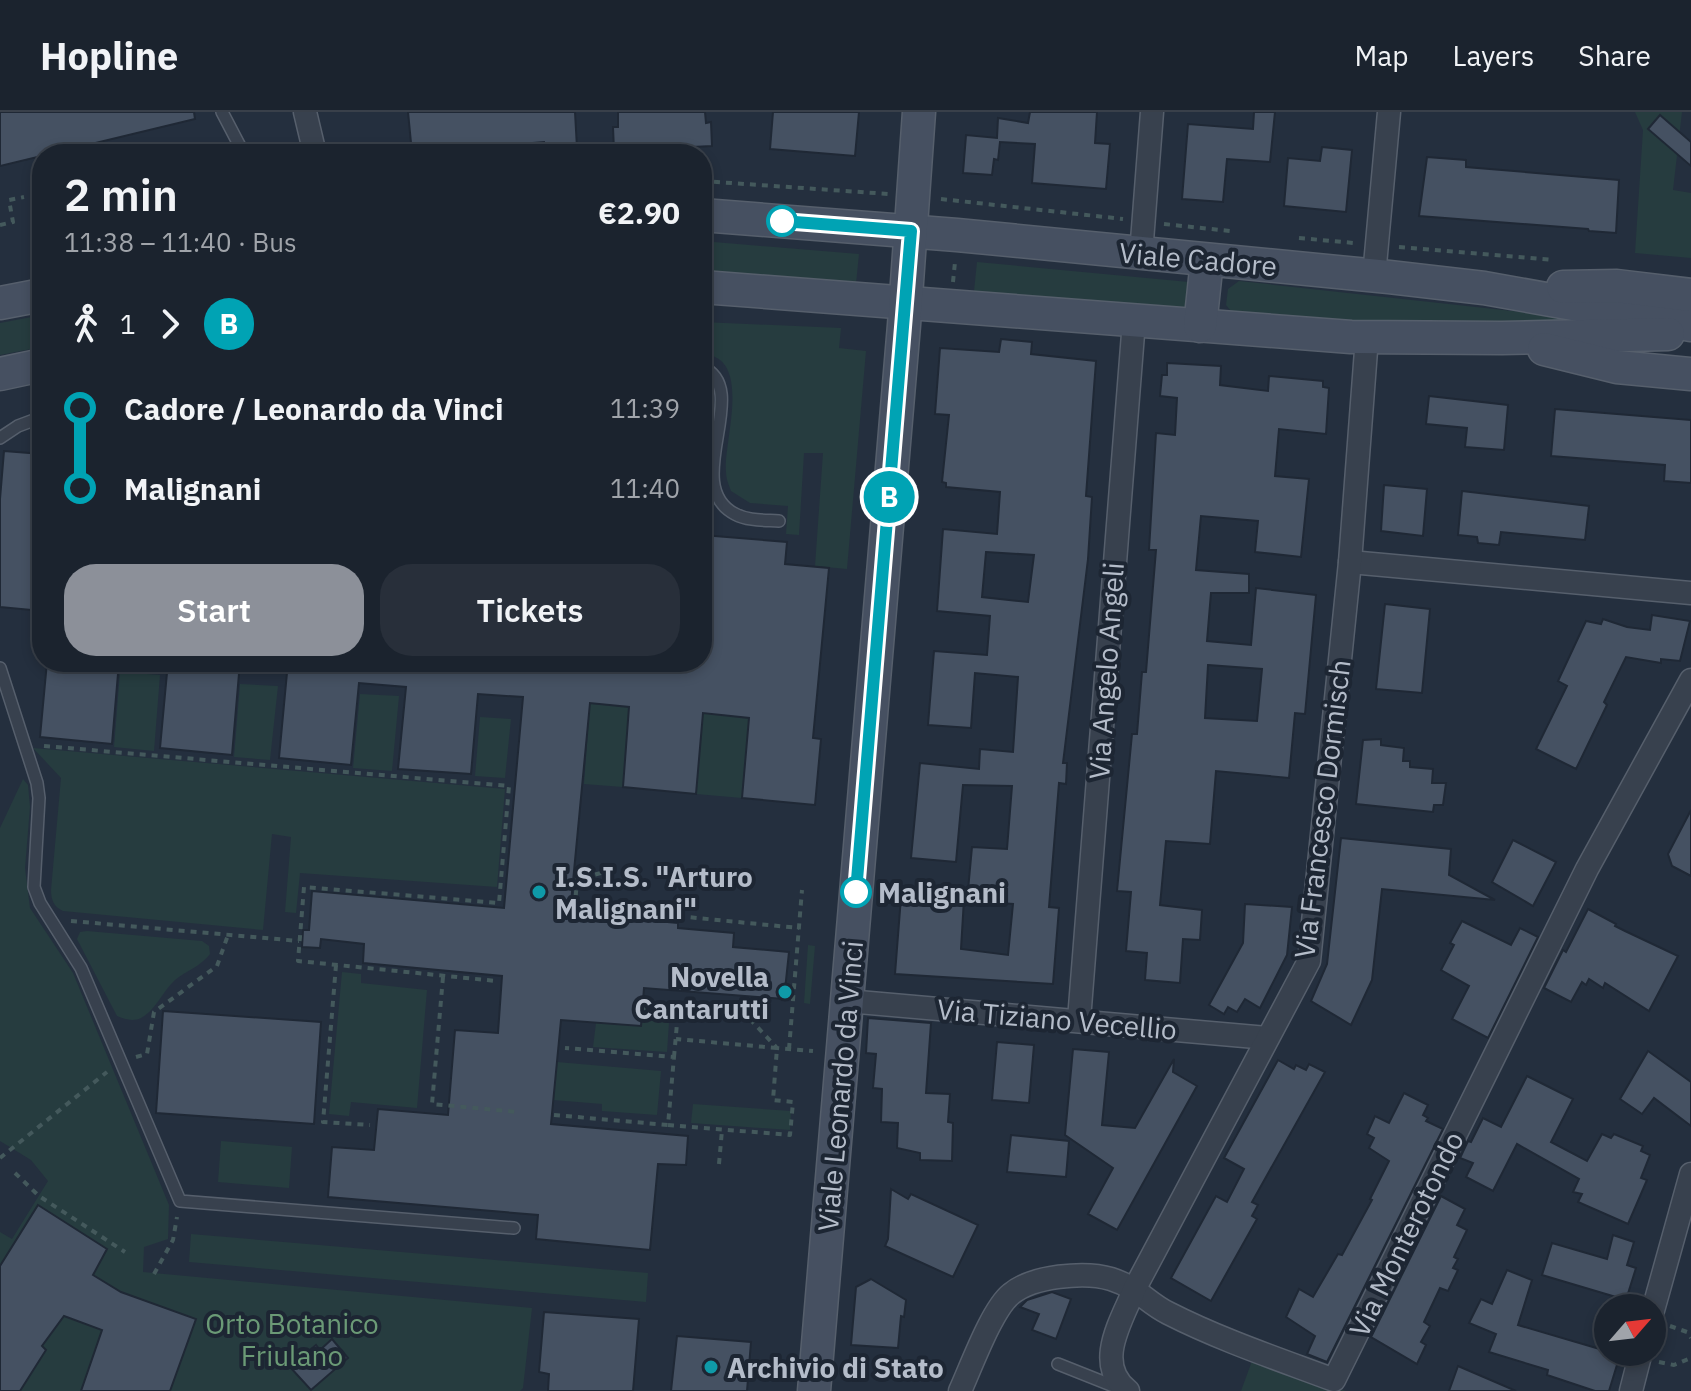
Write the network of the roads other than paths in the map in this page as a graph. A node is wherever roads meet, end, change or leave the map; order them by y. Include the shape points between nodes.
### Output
1 (222, 112) edge
2 (305, 112) edge
3 (919, 112) edge
4 (1152, 112) edge
5 (1389, 112) edge
6 (239, 144) edge
7 (313, 144) edge
8 (712, 216) edge
9 (911, 231) junction
10 (1141, 254) junction
11 (1214, 260) junction
12 (1374, 276) junction
13 (712, 288) edge
14 (1484, 288) junction
15 (1691, 295) edge
16 (32, 297) edge
17 (905, 301) junction
18 (0, 303) edge
19 (1134, 321) junction
20 (1691, 325) edge
21 (1207, 327) junction
22 (1691, 334) edge
23 (1367, 337) junction
24 (1502, 338) junction
25 (32, 367) edge
26 (712, 372) edge
27 (0, 374) edge
28 (1691, 374) edge
29 (32, 421) edge
30 (0, 438) edge
31 (779, 521) dead end
32 (1350, 562) junction
33 (1691, 593) edge
34 (0, 668) edge
35 (1691, 680) edge
36 (847, 1001) junction
37 (1079, 1020) junction
38 (1267, 1038) junction
39 (1691, 1174) edge
40 (514, 1228) dead end
41 (1135, 1288) junction
42 (1664, 1294) edge
43 (1058, 1364) dead end
44 (1638, 1366) edge
45 (814, 1391) edge
46 (960, 1391) edge
47 (1126, 1391) edge
48 (1631, 1391) edge

1 - 6 lane
2 - 7 street
3 - 9 main road, Viale Leonardo da Vinci
4 - 10 street
5 - 12 street
8 - 9 main road, Viale Cadore
9 - 10 main road, Viale Cadore
9 - 17 main road, Viale Leonardo da Vinci
10 - 11 main road, Viale Cadore
11 - 12 main road, Viale Cadore
11 - 21 main road
12 - 14 main road, Viale Cadore
13 - 17 main road
14 - 15 main road via 1617,286
14 - 20 main road, Viale Cadore
16 - 18 main road
17 - 19 main road
17 - 36 main road, Viale Leonardo da Vinci
19 - 21 main road
19 - 37 street, Via Angelo Angeli
21 - 23 main road
22 - 24 main road
23 - 24 main road
23 - 32 street, Via Francesco Dormisch
24 - 28 main road via 1617,367
25 - 27 main road
26 - 31 lane via 721,396 715,492 738,516
29 - 30 lane
32 - 33 street
32 - 38 street, Via Francesco Dormisch via 1309,961
34 - 40 lane via 37,783 34,887 81,968 180,1201
35 - 41 street, Via Monterotondo via 1587,869 1334,1380 1165,1312
36 - 37 street, Via Tiziano Vecellio
36 - 45 main road, Viale Leonardo da Vinci
37 - 38 street, Via Tiziano Vecellio
38 - 41 street, Via Francesco Dormisch
39 - 42 street
41 - 46 street, Via Monterotondo via 1084,1274 1018,1288 997,1310
41 - 47 street, Via Francesco Dormisch via 1110,1356 1114,1376
43 - 47 lane
44 - 48 street

